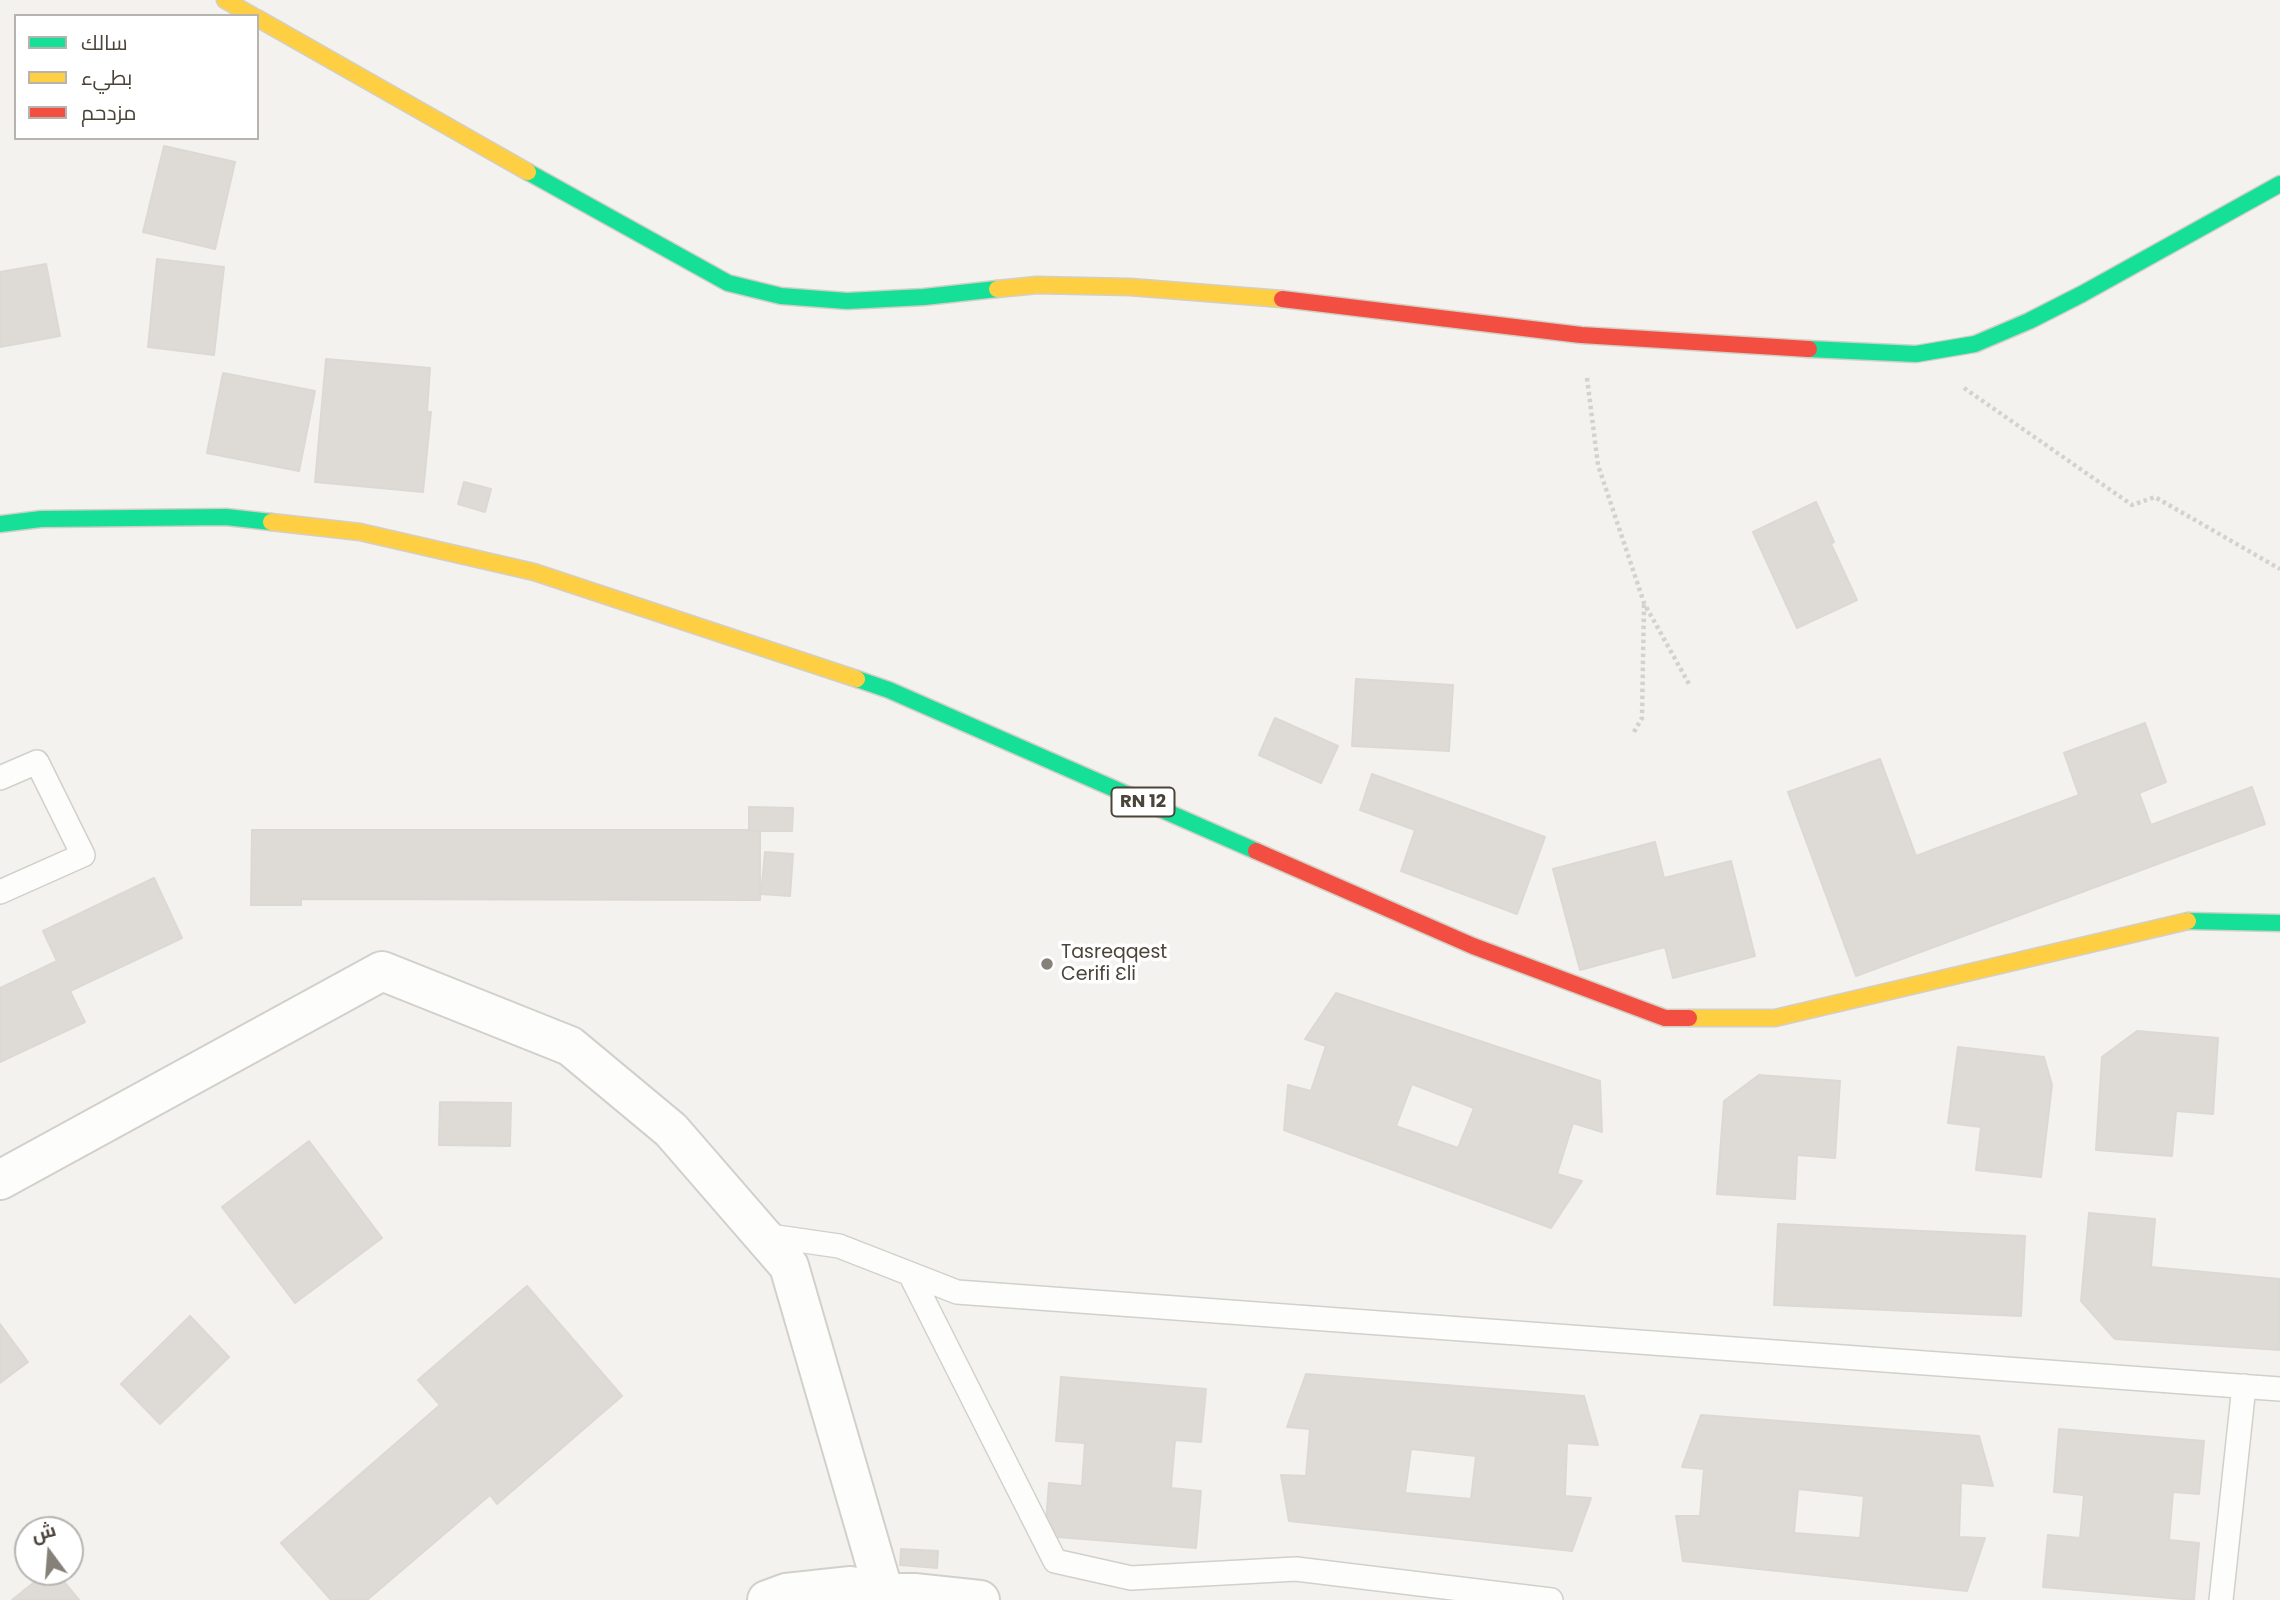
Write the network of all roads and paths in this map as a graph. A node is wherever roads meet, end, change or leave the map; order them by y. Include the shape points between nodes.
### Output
1 (225, 0) edge
2 (250, 14) edge
3 (259, 19) edge
4 (2280, 184) edge
5 (1581, 335) junction
6 (1916, 354) junction
7 (0, 524) edge
8 (2280, 569) edge
9 (1644, 604) junction
10 (1689, 684) dead end
11 (1634, 732) dead end
12 (0, 778) edge
13 (0, 892) edge
14 (2280, 923) edge
15 (0, 1180) edge
16 (761, 1235) junction
17 (910, 1274) junction
18 (2244, 1386) junction
19 (2280, 1389) edge
20 (884, 1593) junction
21 (767, 1600) edge
22 (980, 1600) edge
23 (1551, 1600) edge
24 (2221, 1600) edge

1 - 2 main road
3 - 5 main road via 678,257 729,283 780,296 847,301 1037,285 1130,287 1254,296
4 - 6 main road via 2029,321 1975,344
5 - 6 main road
5 - 9 path via 1598,465
6 - 8 path via 2132,505 2155,497
7 - 14 main road, RN 12 via 41,519 226,517 360,532 534,572 889,690 1473,946 1665,1018 1775,1018 2190,920
9 - 10 path
9 - 11 path via 1642,718
12 - 13 lane via 37,762 83,855
15 - 16 street via 382,971 570,1045 671,1130
16 - 17 lane via 839,1247
16 - 20 street via 789,1266
17 - 18 lane via 957,1292
17 - 23 lane via 1055,1561 1131,1578 1296,1569
18 - 19 lane
18 - 24 lane
20 - 21 street via 851,1586 786,1592
20 - 22 street

